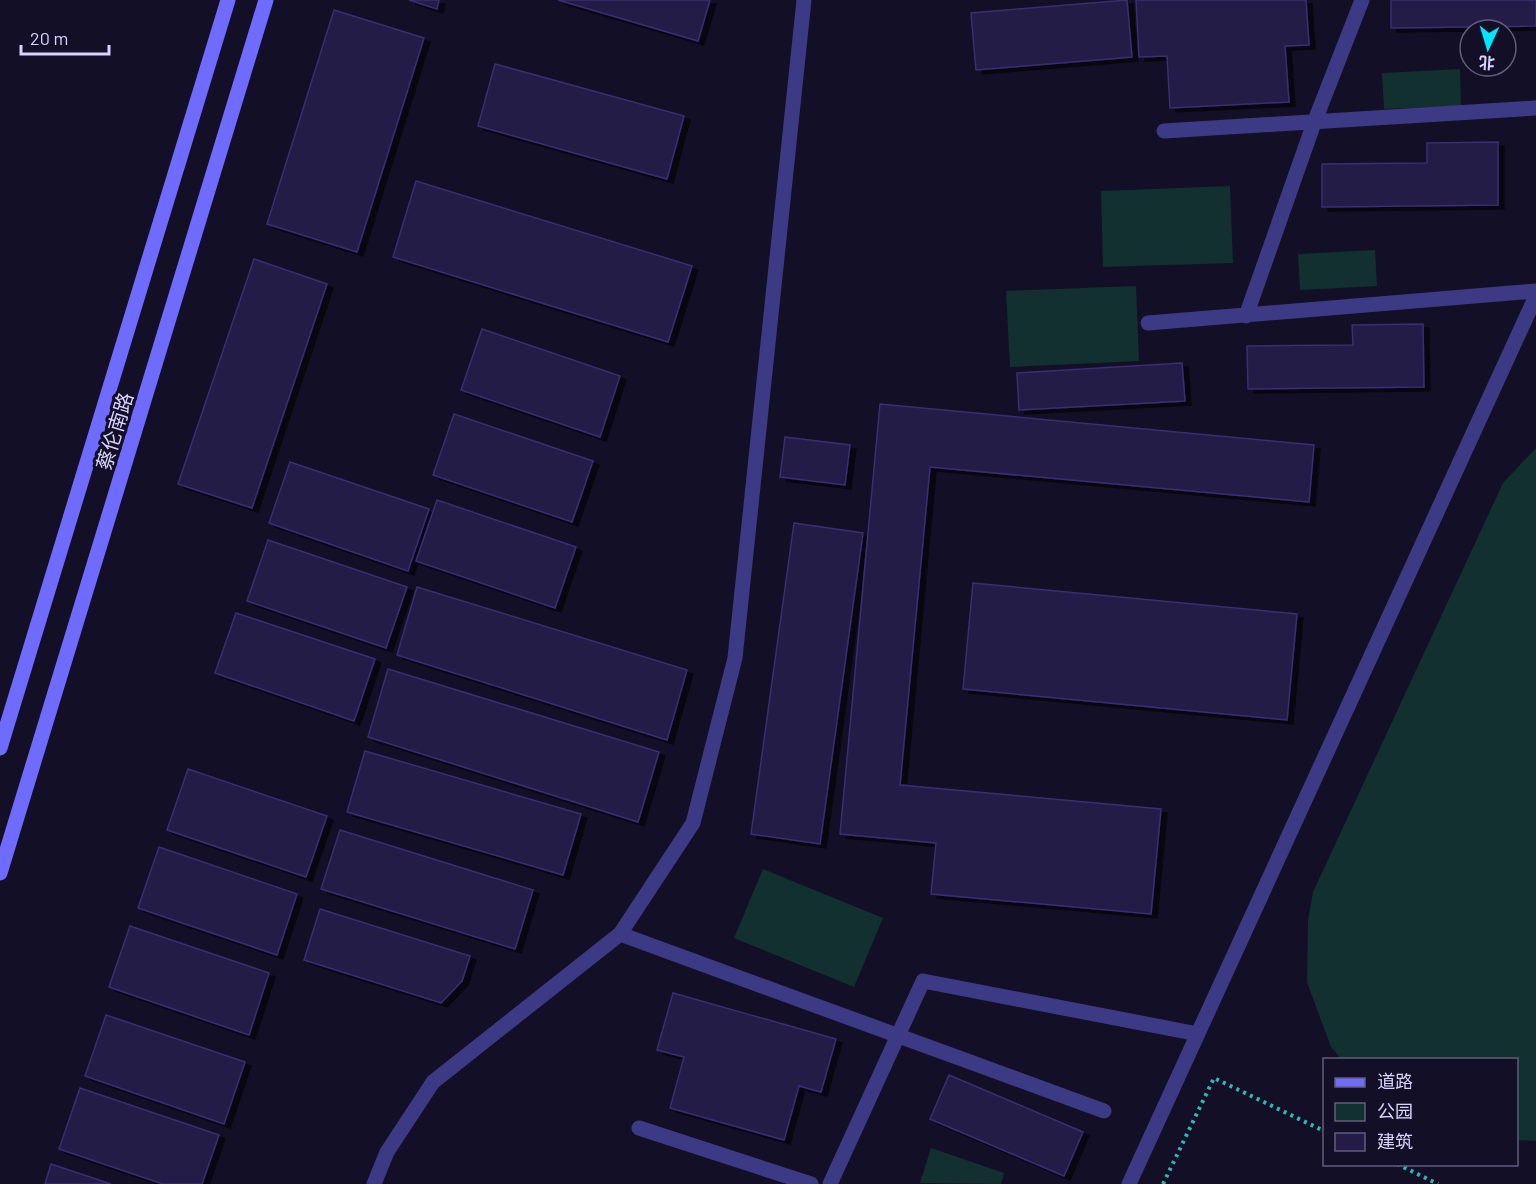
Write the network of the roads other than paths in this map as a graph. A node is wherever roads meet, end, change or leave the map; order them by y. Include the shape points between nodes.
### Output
1 (228, 0) edge
2 (266, 0) edge
3 (804, 0) edge
4 (1362, 0) edge
5 (1536, 108) edge
6 (1314, 123) junction
7 (1164, 130) dead end
8 (1536, 294) edge
9 (1246, 316) junction
10 (1148, 323) dead end
11 (0, 748) edge
12 (0, 873) edge
13 (620, 934) junction
14 (1198, 1034) junction
15 (899, 1035) junction
16 (1104, 1111) dead end
17 (639, 1128) dead end
18 (374, 1184) edge
19 (811, 1184) edge
20 (830, 1184) edge
21 (1129, 1184) edge

1 - 11 main road, 蔡伦南路
2 - 12 main road, 蔡伦南路
3 - 13 street via 735,658 693,823
4 - 6 street
5 - 6 street
6 - 7 street
6 - 9 street
8 - 9 street
8 - 14 street
9 - 10 street
13 - 15 street
13 - 18 street via 433,1083 387,1152
14 - 15 street via 923,981
14 - 21 street
15 - 16 street
15 - 20 street
17 - 19 street

